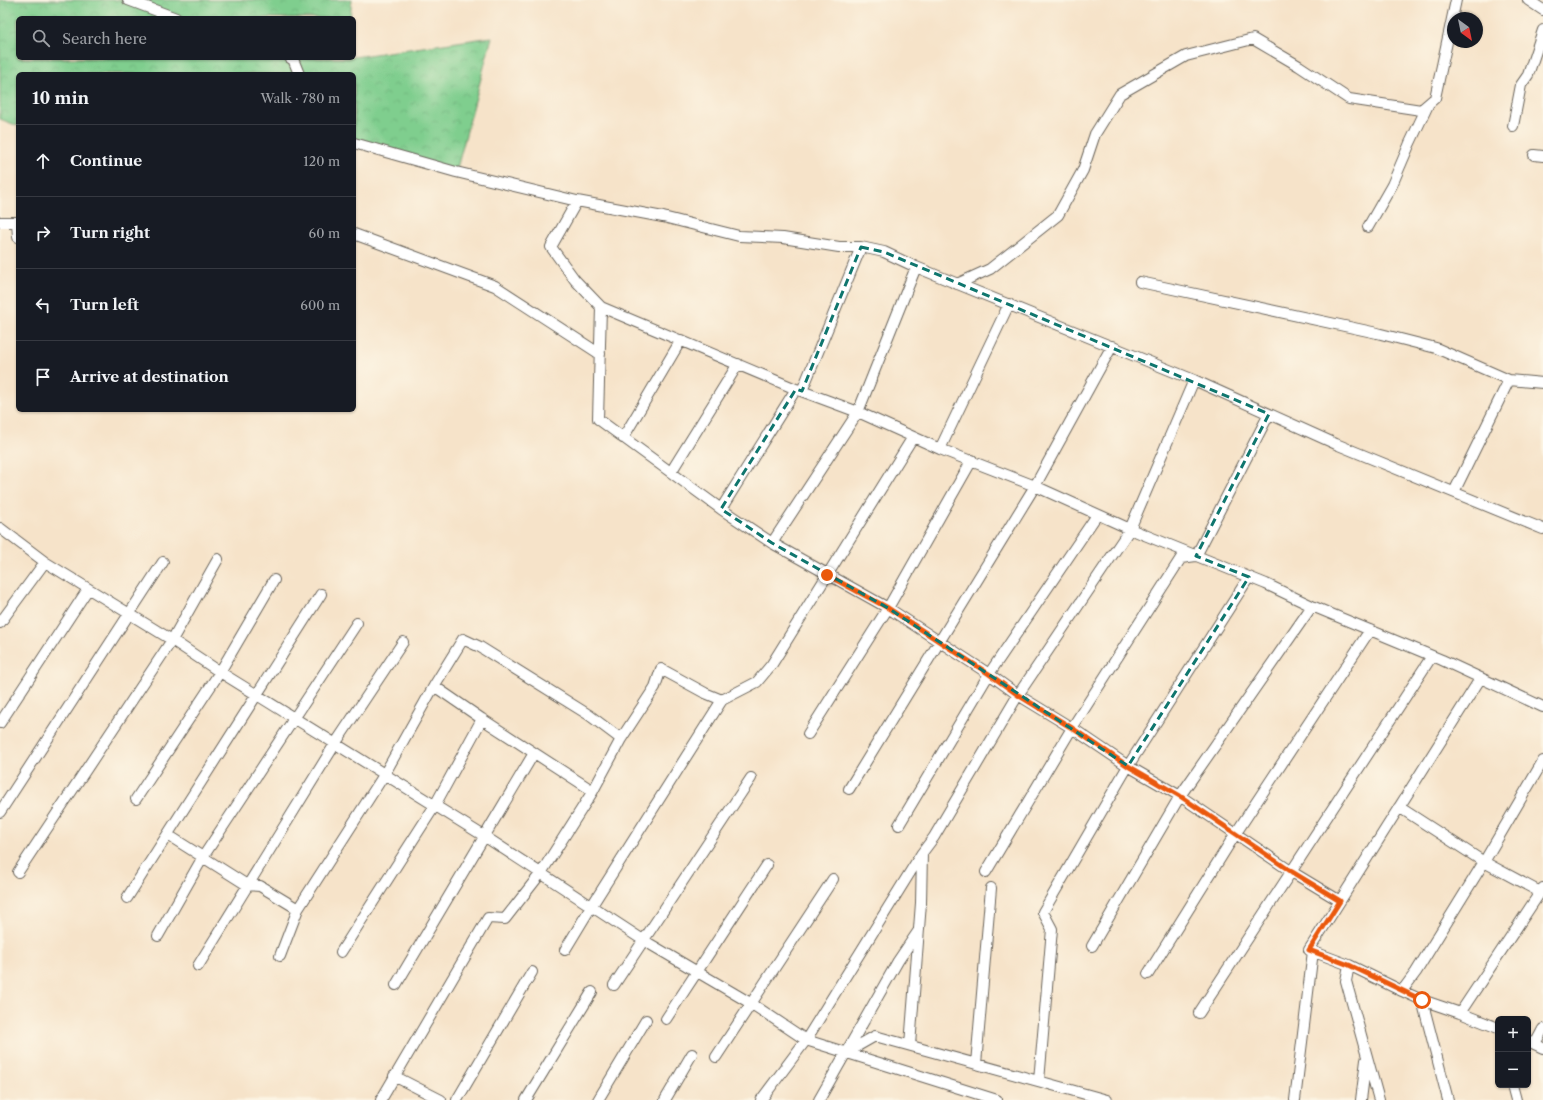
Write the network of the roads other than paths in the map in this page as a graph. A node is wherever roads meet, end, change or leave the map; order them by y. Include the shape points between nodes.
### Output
1 (128, 0) edge
2 (1456, 0) edge
3 (1528, 0) edge
4 (1543, 10) edge
5 (171, 16) edge
6 (1543, 30) edge
7 (293, 60) edge
8 (1532, 63) junction
9 (1543, 65) edge
10 (299, 72) edge
11 (1429, 103) junction
12 (1513, 126) dead end
13 (356, 144) edge
14 (577, 200) junction
15 (0, 222) edge
16 (16, 222) edge
17 (1368, 227) dead end
18 (356, 235) edge
19 (861, 247) junction
20 (916, 268) junction
21 (1140, 282) dead end
22 (957, 284) junction
23 (1009, 304) junction
24 (601, 306) junction
25 (681, 340) junction
26 (1112, 346) junction
27 (600, 354) junction
28 (738, 364) junction
29 (1194, 380) junction
30 (1509, 380) junction
31 (1543, 383) edge
32 (799, 390) junction
33 (858, 412) junction
34 (1269, 414) junction
35 (913, 437) junction
36 (623, 438) junction
37 (940, 449) junction
38 (972, 460) junction
39 (671, 472) junction
40 (1035, 486) junction
41 (1454, 492) junction
42 (721, 509) junction
43 (1098, 516) junction
44 (0, 528) edge
45 (1130, 529) junction
46 (1543, 529) edge
47 (772, 544) junction
48 (1196, 556) junction
49 (218, 559) dead end
50 (45, 562) junction
51 (163, 562) dead end
52 (827, 575) junction
53 (1250, 577) junction
54 (274, 580) dead end
55 (88, 589) junction
56 (321, 594) dead end
57 (1312, 606) junction
58 (888, 608) junction
59 (129, 614) junction
60 (357, 623) dead end
61 (0, 624) edge
62 (1370, 630) junction
63 (172, 640) junction
64 (403, 642) dead end
65 (940, 642) junction
66 (1432, 656) junction
67 (220, 672) junction
68 (989, 674) junction
69 (1480, 679) junction
70 (434, 686) junction
71 (257, 695) junction
72 (1018, 695) junction
73 (722, 700) junction
74 (1543, 707) edge
75 (294, 718) junction
76 (482, 719) junction
77 (0, 723) edge
78 (1072, 728) junction
79 (808, 734) dead end
80 (621, 739) junction
81 (335, 744) junction
82 (534, 753) junction
83 (1543, 762) edge
84 (1128, 766) junction
85 (384, 775) junction
86 (751, 778) dead end
87 (849, 789) dead end
88 (593, 791) junction
89 (1180, 796) junction
90 (136, 799) dead end
91 (434, 807) junction
92 (1398, 807) junction
93 (0, 812) edge
94 (899, 825) dead end
95 (1236, 833) junction
96 (168, 834) junction
97 (484, 836) junction
98 (922, 853) junction
99 (203, 857) junction
100 (1484, 862) junction
101 (767, 865) dead end
102 (18, 872) dead end
103 (986, 872) dead end
104 (1292, 872) junction
105 (540, 873) junction
106 (833, 879) dead end
107 (247, 885) junction
108 (991, 888) dead end
109 (1542, 890) edge
110 (127, 898) dead end
111 (1340, 901) junction
112 (591, 907) junction
113 (298, 909) junction
114 (919, 930) junction
115 (158, 936) dead end
116 (643, 940) junction
117 (1092, 946) dead end
118 (565, 950) dead end
119 (1313, 951) junction
120 (341, 952) dead end
121 (280, 956) dead end
122 (1349, 965) junction
123 (198, 966) dead end
124 (532, 972) dead end
125 (696, 972) junction
126 (1148, 974) dead end
127 (396, 984) dead end
128 (614, 985) dead end
129 (1402, 991) junction
130 (592, 992) dead end
131 (1422, 1000) junction
132 (752, 1004) junction
133 (1199, 1013) dead end
134 (1460, 1013) junction
135 (666, 1018) dead end
136 (646, 1020) dead end
137 (1543, 1029) edge
138 (1495, 1030) edge
139 (806, 1040) junction
140 (1535, 1044) edge
141 (910, 1045) junction
142 (847, 1052) junction
143 (692, 1054) dead end
144 (1367, 1056) junction
145 (716, 1057) dead end
146 (976, 1064) junction
147 (394, 1076) junction
148 (1039, 1081) junction
149 (1513, 1088) edge
150 (381, 1100) edge
151 (441, 1100) edge
152 (456, 1100) edge
153 (526, 1100) edge
154 (598, 1100) edge
155 (665, 1100) edge
156 (761, 1100) edge
157 (819, 1100) edge
158 (997, 1100) edge
159 (1107, 1100) edge
160 (1295, 1100) edge
161 (1360, 1100) edge
162 (1378, 1100) edge
163 (1448, 1100) edge
164 (1516, 1100) edge

1 - 5 street
2 - 11 street via 1435,98
3 - 4 street
6 - 8 street
7 - 10 street
8 - 9 street
8 - 12 street via 1521,85
11 - 17 street via 1392,185
11 - 22 street via 1421,110 1349,99 1253,39 1186,56 1120,94 1095,134 1083,170 1058,215 990,269
13 - 14 street via 456,172
14 - 19 street via 664,217 739,236
14 - 24 street via 551,247 576,280
15 - 16 street
18 - 27 street via 495,286
19 - 20 street via 884,252
19 - 32 street
20 - 22 street
20 - 33 street
21 - 30 street via 1436,348
22 - 23 street
23 - 26 street
23 - 37 street
24 - 25 street
24 - 27 street
25 - 28 street
25 - 36 street
26 - 29 street
26 - 40 street
27 - 36 street via 598,419
28 - 32 street
28 - 39 street
29 - 34 street
29 - 45 street
30 - 31 street
30 - 41 street
32 - 33 street
32 - 42 street
33 - 35 street
33 - 47 street
34 - 41 street
34 - 48 street
35 - 37 street
35 - 52 street
36 - 39 street
37 - 38 street
38 - 40 street
38 - 58 street
39 - 42 street
40 - 43 street
40 - 65 street
41 - 46 street
42 - 47 street
43 - 45 street
43 - 68 street
44 - 50 street
45 - 48 street
45 - 72 street
47 - 52 street
48 - 53 street
48 - 78 street via 1181,558
49 - 63 street
50 - 55 street
50 - 61 street
51 - 59 street
52 - 58 street
52 - 73 street via 772,664 757,682
53 - 57 street
53 - 84 street
54 - 67 street
55 - 59 street
55 - 77 street
56 - 71 street
57 - 62 street
57 - 89 street
58 - 65 street
58 - 79 street
59 - 63 street
59 - 93 street
60 - 75 street
62 - 66 street
62 - 95 street
63 - 67 street
63 - 102 street
64 - 81 street
65 - 68 street
65 - 87 street
66 - 69 street
66 - 104 street
67 - 71 street
67 - 90 street
68 - 72 street
68 - 94 street
69 - 74 street
69 - 92 street
70 - 76 street
70 - 80 street via 463,639 589,715
70 - 85 street
71 - 75 street
71 - 96 street
72 - 78 street
72 - 98 street
73 - 80 street via 661,669 655,688
73 - 112 street
75 - 81 street
75 - 99 street
76 - 82 street
76 - 91 street
78 - 84 street
78 - 103 street
80 - 88 street
81 - 85 street
81 - 107 street
82 - 88 street
82 - 97 street
83 - 100 street
84 - 89 street
84 - 148 street via 1042,912 1052,929
85 - 91 street
85 - 113 street
86 - 116 street
88 - 105 street
89 - 95 street
89 - 117 street
91 - 97 street
91 - 120 street
92 - 100 street
92 - 111 street
95 - 104 street
95 - 126 street
96 - 99 street
96 - 110 street
97 - 105 street
97 - 127 street
98 - 114 street
98 - 139 street
99 - 107 street
99 - 115 street
100 - 109 street
100 - 129 street
101 - 125 street
104 - 111 street
104 - 133 street
105 - 112 street
105 - 147 street via 505,919 488,918
106 - 132 street
107 - 113 street via 260,886
107 - 123 street
108 - 146 street
109 - 134 street
111 - 119 street via 1309,950
112 - 116 street
112 - 118 street
113 - 121 street
114 - 141 street
114 - 142 street
116 - 125 street
116 - 128 street
119 - 122 street
119 - 160 street
122 - 129 street
122 - 144 street via 1346,981
124 - 152 street
125 - 132 street
125 - 135 street
129 - 131 street
130 - 153 street
131 - 134 street
131 - 163 street
132 - 139 street
132 - 145 street
134 - 138 street
136 - 154 street
137 - 140 street
139 - 142 street
139 - 156 street
141 - 142 street via 875,1036
141 - 146 street
142 - 157 street
142 - 158 street
143 - 155 street
144 - 161 street
144 - 162 street
146 - 148 street
147 - 150 street
147 - 151 street
148 - 159 street
149 - 164 street

